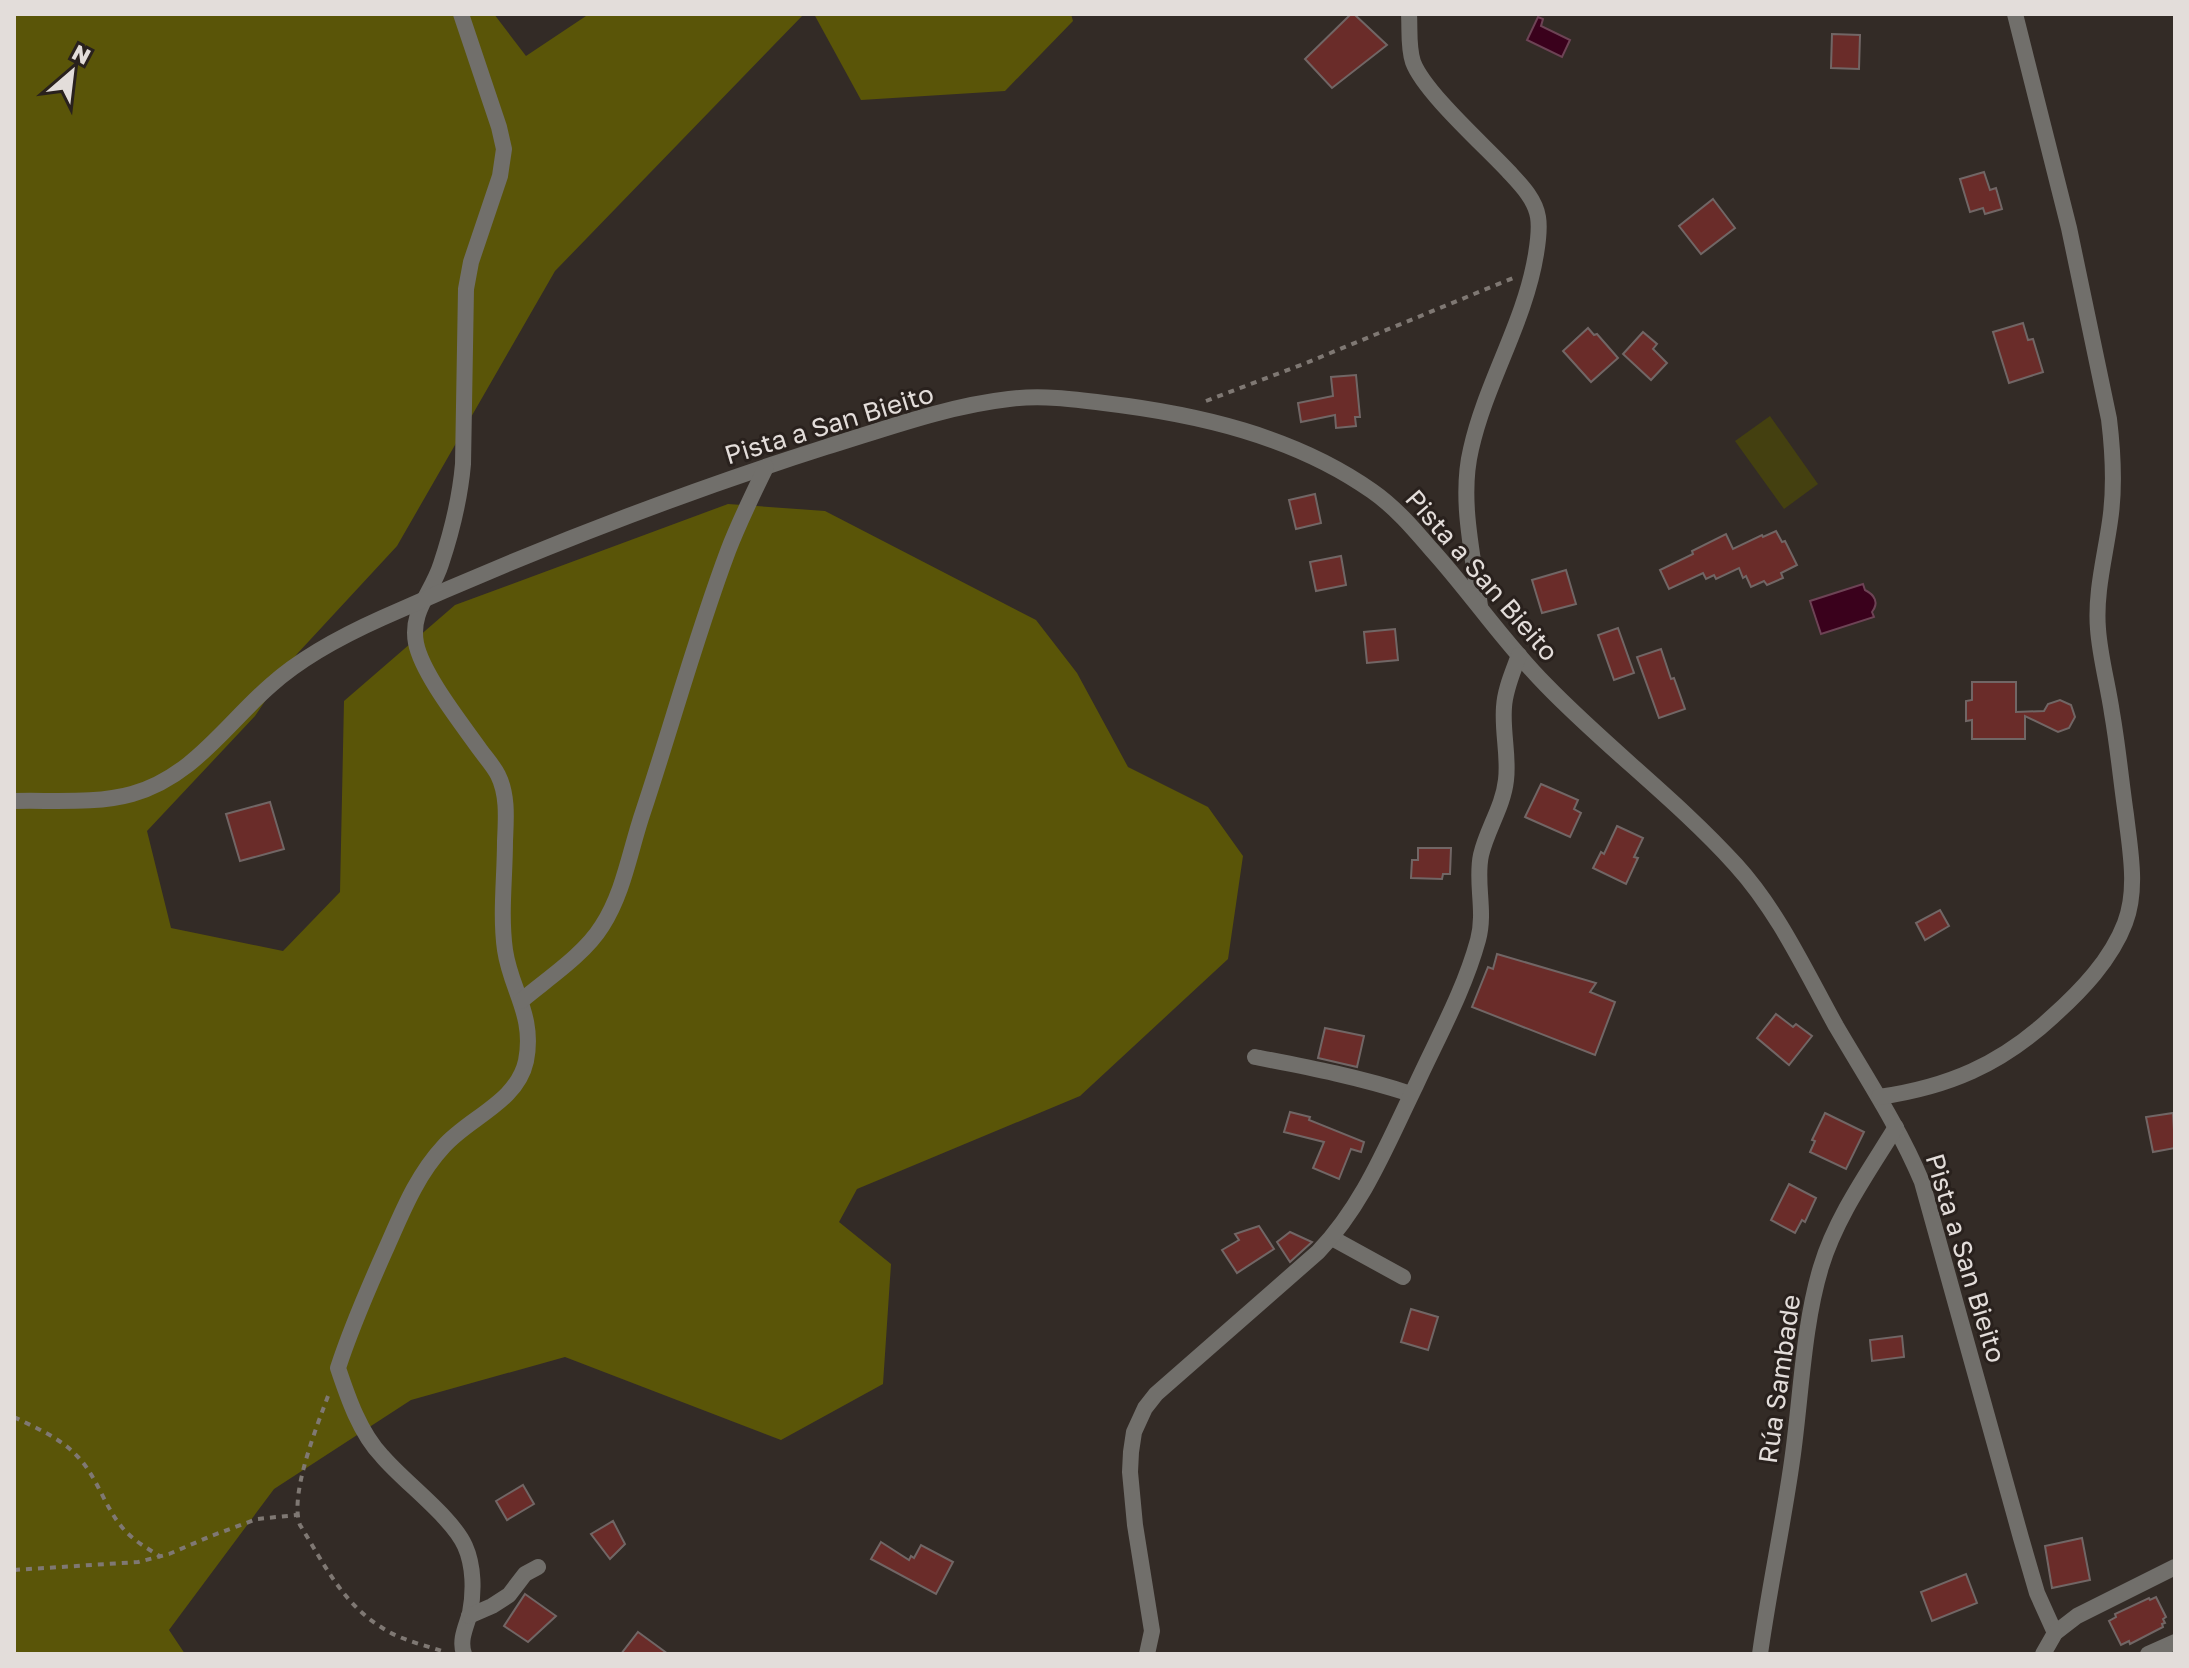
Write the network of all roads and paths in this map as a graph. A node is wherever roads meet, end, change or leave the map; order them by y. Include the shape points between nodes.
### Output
1 (461, 14) edge
2 (1409, 14) edge
3 (2015, 14) edge
4 (1534, 269) junction
5 (1169, 413) junction
6 (766, 467) junction
7 (424, 599) junction
8 (1480, 608) junction
9 (1519, 655) junction
10 (14, 801) edge
11 (521, 1001) junction
12 (1255, 1057) dead end
13 (1411, 1094) junction
14 (1879, 1097) junction
15 (1896, 1127) junction
16 (1332, 1238) junction
17 (1403, 1277) dead end
18 (338, 1368) junction
19 (14, 1417) edge
20 (297, 1515) junction
21 (161, 1557) junction
22 (538, 1567) dead end
23 (2175, 1567) edge
24 (14, 1570) edge
25 (469, 1616) junction
26 (1152, 1631) junction
27 (2055, 1633) junction
28 (2175, 1642) edge
29 (451, 1654) edge
30 (464, 1654) edge
31 (1147, 1654) edge
32 (1161, 1654) edge
33 (1760, 1654) edge
34 (2043, 1654) edge
35 (2148, 1654) edge

1 - 7 street via 504,149 466,289 460,492 441,567
2 - 4 street via 1418,72 1517,181 1536,210
3 - 14 street via 2069,228 2109,419 2111,518 2098,631 2128,834 2130,905 2106,958 2033,1035 1956,1078
4 - 5 path
4 - 8 street via 1470,453 1468,516
5 - 6 street, Pista a San Bieito via 1066,399 1011,398 915,419
5 - 8 street, Pista a San Bieito via 1251,432 1360,482 1409,523
6 - 7 street, Pista a San Bieito via 582,532
6 - 11 street via 729,548 612,908 581,950
7 - 10 street, Pista a San Bieito via 300,663 198,758 148,788 109,798
7 - 11 street via 414,621 420,657 498,773 503,789 505,951
8 - 9 street, Pista a San Bieito
9 - 13 street via 1503,711 1506,779 1480,861 1478,940 1452,1012
9 - 14 street, Pista a San Bieito via 1740,870
11 - 18 street via 529,1039 518,1082 427,1165 411,1191
12 - 13 street
13 - 16 street via 1372,1178
14 - 15 street, Pista a San Bieito
15 - 27 street, Pista a San Bieito via 1929,1205 2037,1593
15 - 33 street, Rúa Sambade via 1851,1202 1820,1269
16 - 17 street
16 - 26 street via 1156,1394 1134,1432 1130,1472
18 - 20 path via 309,1454
18 - 25 street via 379,1453 454,1528 465,1546 472,1579
19 - 21 path via 77,1455 119,1523
20 - 21 path via 257,1519
20 - 29 path via 337,1586 362,1613 399,1637
21 - 24 path
22 - 25 street via 509,1595
23 - 27 street via 2077,1616
25 - 30 street via 461,1644
26 - 31 street
26 - 32 street
27 - 34 street
28 - 35 street

